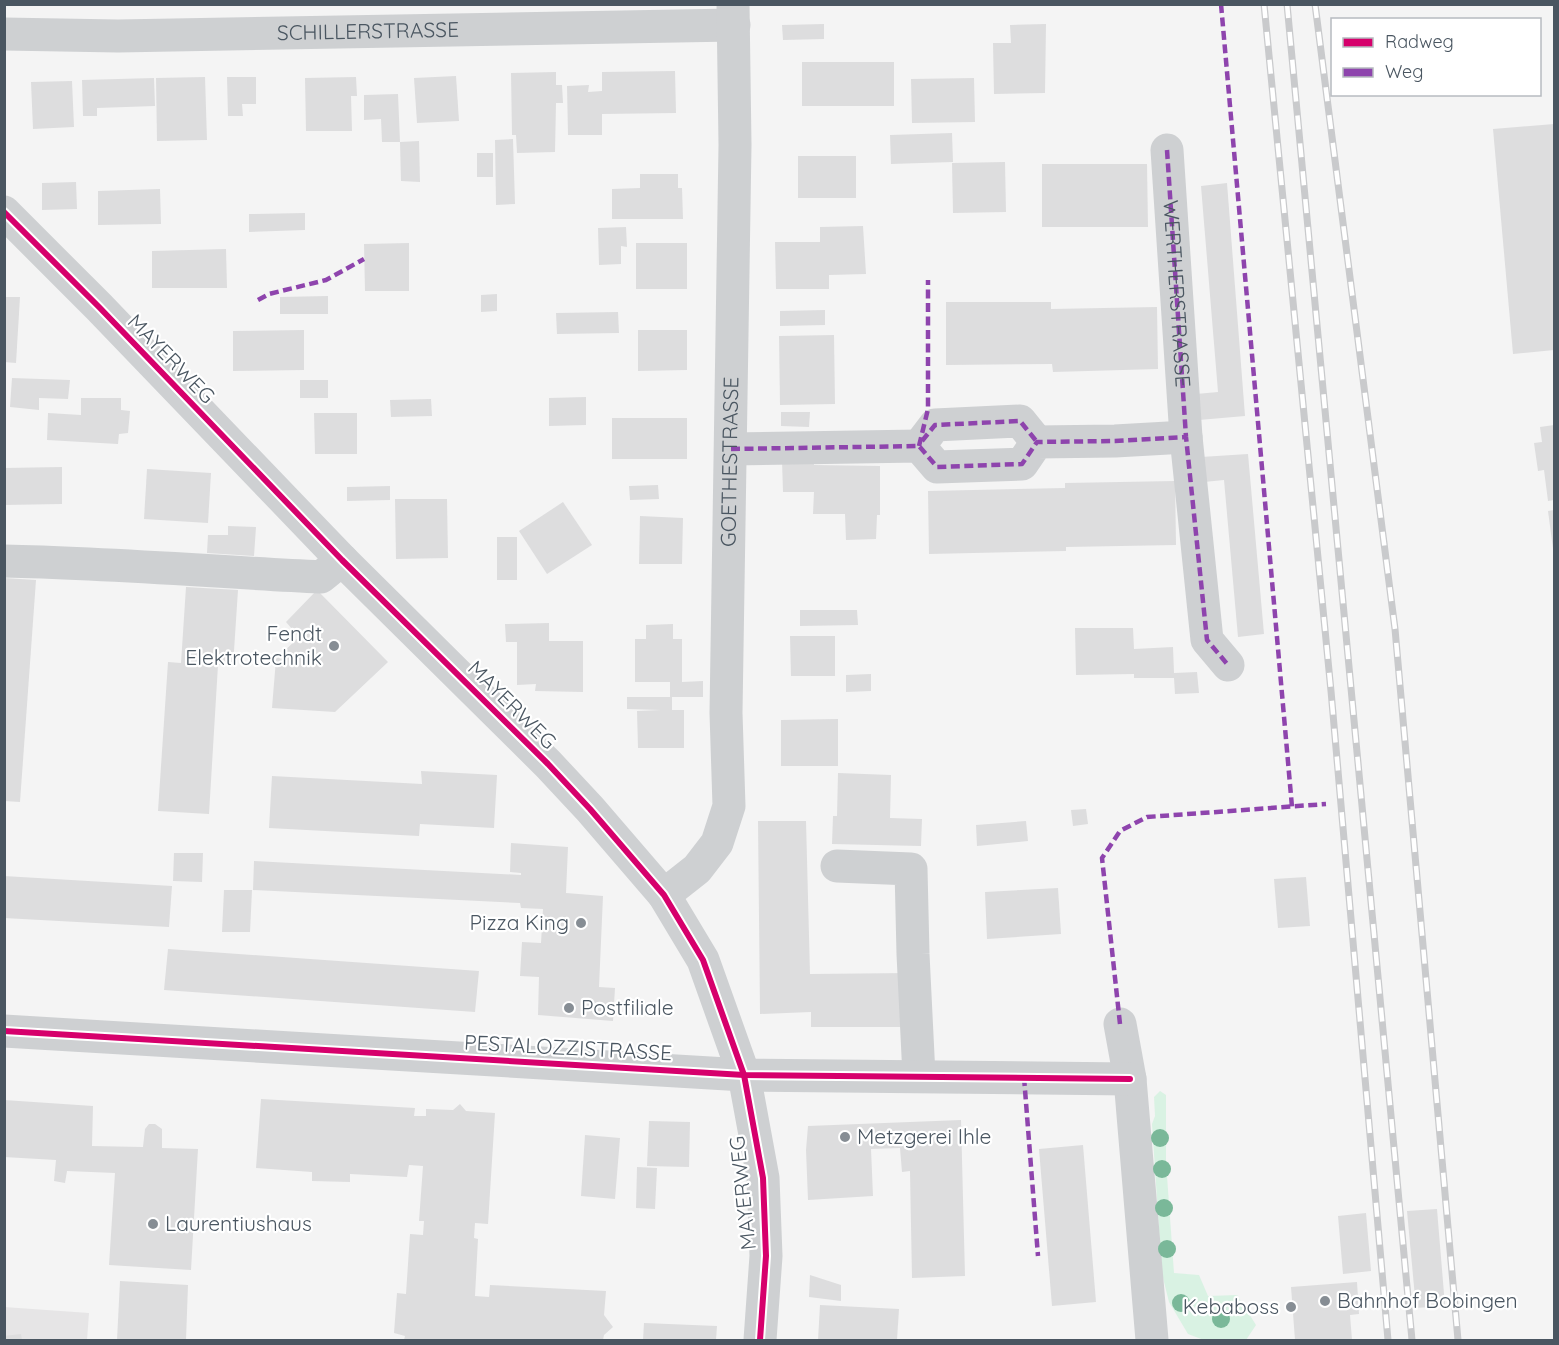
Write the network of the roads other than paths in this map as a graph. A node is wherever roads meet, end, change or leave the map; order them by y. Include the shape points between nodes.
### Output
1 (733, 15) edge
2 (4, 34) edge
3 (1167, 150) dead end
4 (4, 212) edge
5 (1186, 437) junction
6 (1037, 442) junction
7 (919, 446) junction
8 (731, 449) junction
9 (342, 560) junction
10 (4, 561) edge
11 (1228, 665) dead end
12 (837, 866) dead end
13 (664, 895) junction
14 (1120, 1024) dead end
15 (4, 1031) edge
16 (744, 1075) junction
17 (919, 1076) junction
18 (1130, 1079) junction
19 (1160, 1337) edge
20 (760, 1341) edge

1 - 2 street, SCHILLERSTRASSE via 118,36
1 - 8 street, GOETHESTRASSE
3 - 5 street, WERTHERSTRASSE
4 - 9 street, MAYERWEG
5 - 6 street
5 - 11 street, WERTHERSTRASSE via 1207,640
6 - 7 street via 1020,421 935,425
6 - 7 street via 1022,464 937,467
7 - 8 street
8 - 13 street, GOETHESTRASSE via 726,713 729,806 717,843 697,869
9 - 10 street via 321,577 104,563
9 - 13 street, MAYERWEG via 548,764
12 - 17 street via 911,869
13 - 16 street, MAYERWEG via 703,960
14 - 18 street
15 - 16 street, PESTALOZZISTRASSE
16 - 17 street, PESTALOZZISTRASSE
16 - 20 street, MAYERWEG via 763,1178 766,1256
17 - 18 street, PESTALOZZISTRASSE
18 - 19 street

